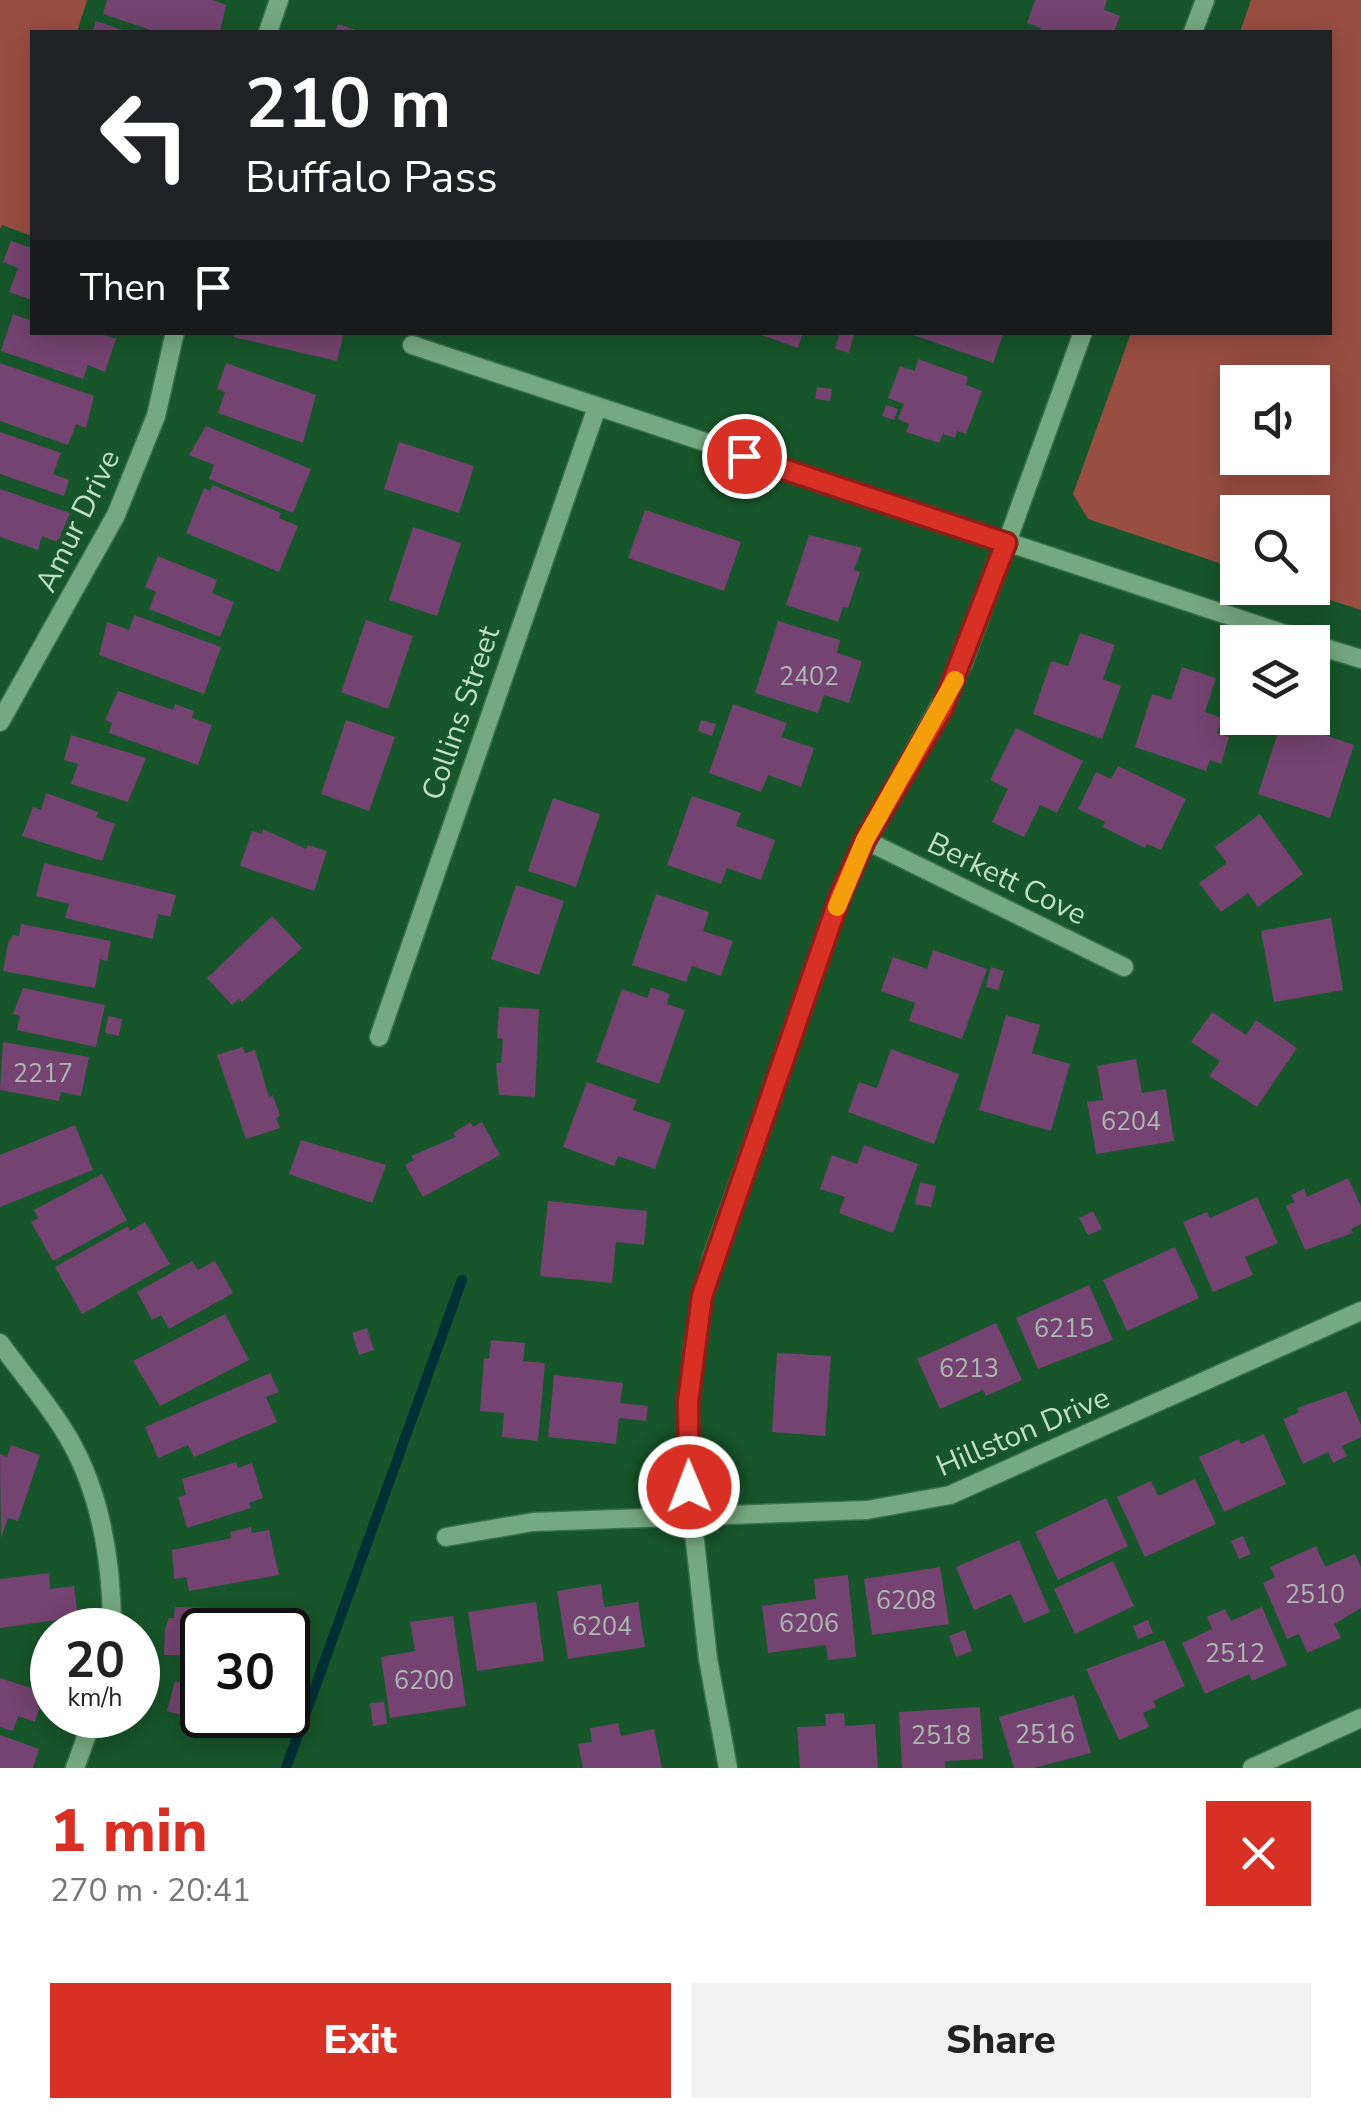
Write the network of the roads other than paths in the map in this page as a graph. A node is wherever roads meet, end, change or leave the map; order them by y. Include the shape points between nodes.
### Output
1 (279, 0) edge
2 (1205, 0) edge
3 (269, 30) edge
4 (1194, 30) edge
5 (174, 335) edge
6 (1082, 335) edge
7 (412, 345) dead end
8 (597, 407) junction
9 (1006, 543) junction
10 (1256, 625) edge
11 (1330, 649) edge
12 (1361, 660) edge
13 (0, 722) edge
14 (865, 840) junction
15 (1124, 966) dead end
16 (379, 1037) dead end
17 (1361, 1311) edge
18 (0, 1343) edge
19 (692, 1520) junction
20 (446, 1537) dead end
21 (112, 1608) edge
22 (1361, 1718) edge
23 (86, 1738) edge
24 (75, 1768) edge
25 (728, 1768) edge
26 (1252, 1768) edge

1 - 3 street
2 - 4 street
5 - 13 street, Amur Drive via 156,416 116,515
6 - 9 street
7 - 8 street
8 - 9 street
8 - 16 street, Collins Street
9 - 10 street
9 - 14 street via 942,709
11 - 12 street
14 - 15 street, Berkett Cove
14 - 19 street via 702,1296 688,1402
17 - 19 street, Hillston Drive via 950,1495 867,1510
18 - 21 street via 68,1437 95,1498
19 - 20 street, Hillston Drive via 533,1522
19 - 25 street
22 - 26 street
23 - 24 street

